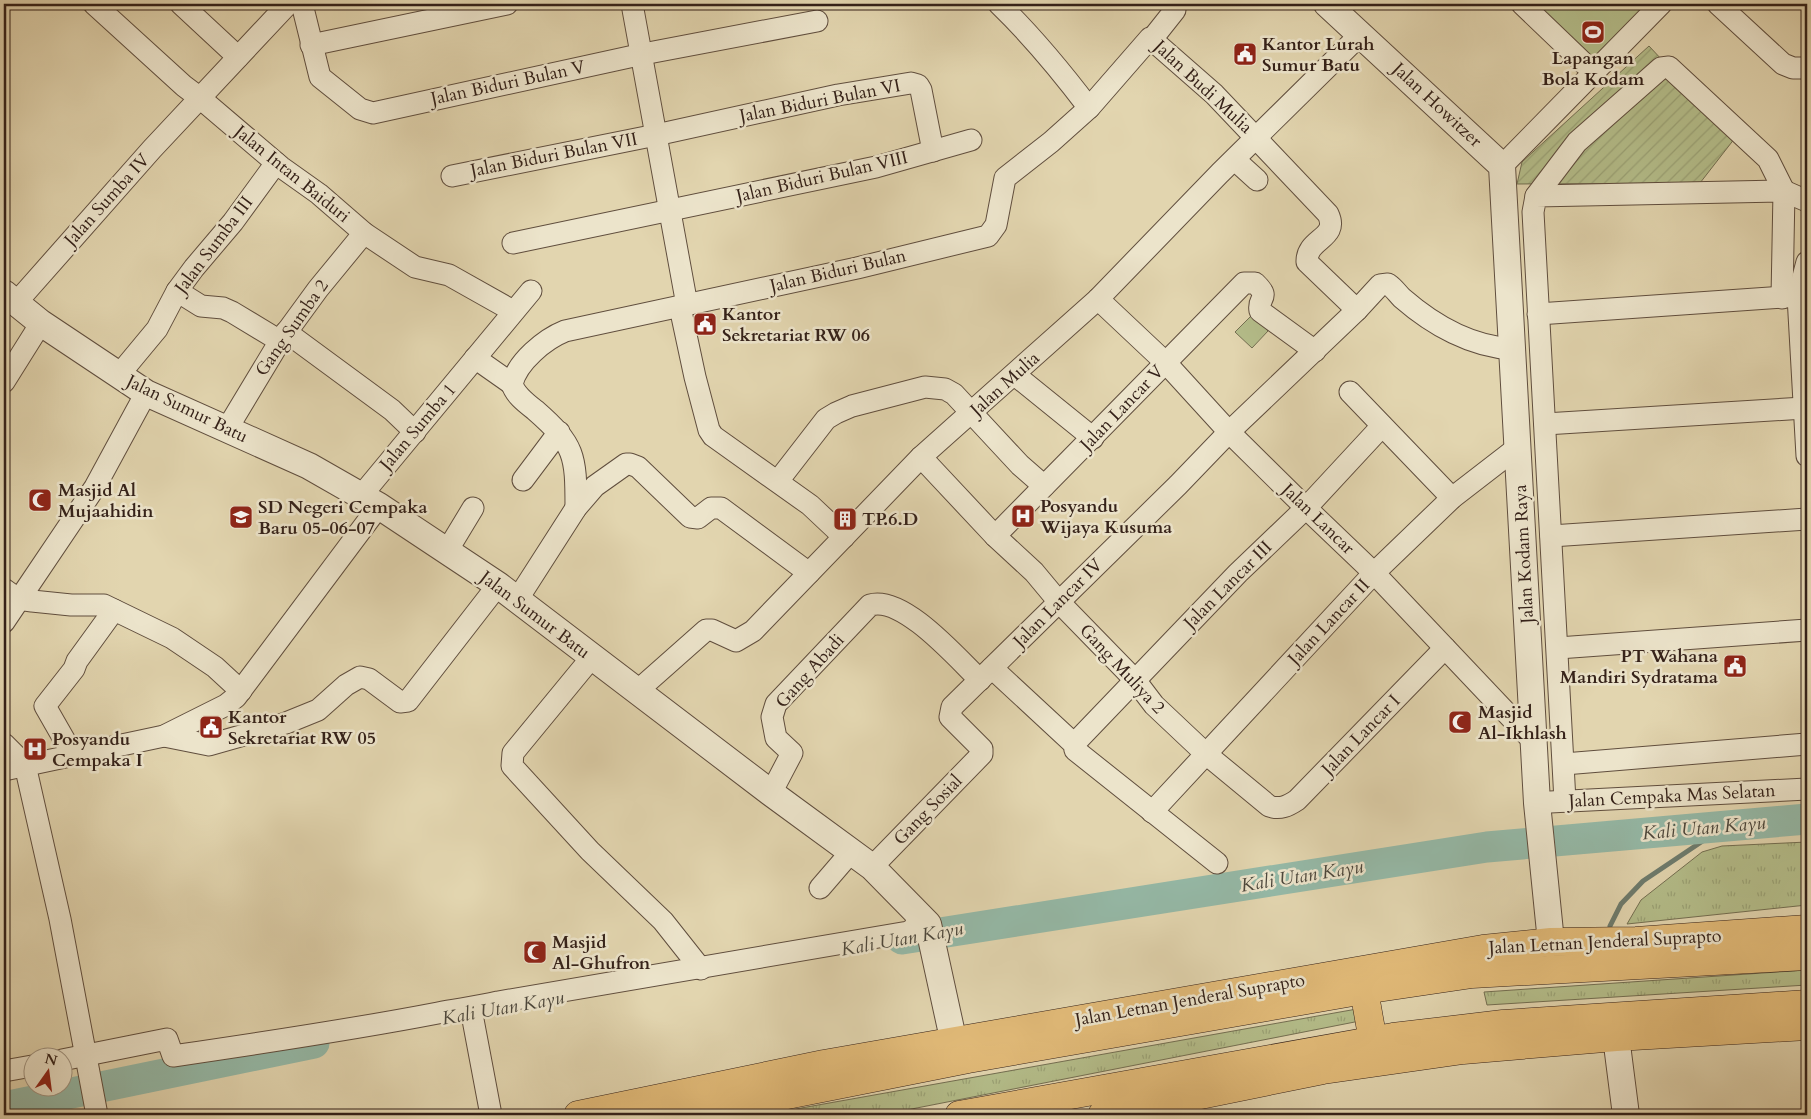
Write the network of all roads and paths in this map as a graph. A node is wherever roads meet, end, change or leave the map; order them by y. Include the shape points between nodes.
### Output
1 (94, 4) edge
2 (181, 4) edge
3 (288, 4) edge
4 (302, 4) edge
5 (506, 4) edge
6 (632, 4) edge
7 (999, 4) edge
8 (1328, 4) edge
9 (1522, 4) edge
10 (1660, 4) edge
11 (1718, 4) edge
12 (1175, 10) dead end
13 (817, 21) dead end
14 (1361, 34) junction
15 (1152, 39) junction
16 (311, 45) junction
17 (643, 54) junction
18 (238, 57) junction
19 (1807, 68) edge
20 (1593, 72) junction
21 (200, 98) junction
22 (1089, 108) junction
23 (656, 135) junction
24 (1258, 138) junction
25 (971, 140) dead end
26 (933, 151) junction
27 (1235, 160) junction
28 (276, 163) junction
29 (1502, 166) junction
30 (452, 176) dead end
31 (1257, 180) dead end
32 (1784, 191) junction
33 (1536, 196) junction
34 (1807, 200) edge
35 (671, 210) junction
36 (364, 232) junction
37 (988, 236) joint
38 (513, 243) dead end
39 (1807, 262) edge
40 (531, 291) dead end
41 (177, 292) junction
42 (1790, 297) junction
43 (10, 298) edge
44 (1098, 299) junction
45 (684, 306) junction
46 (1357, 310) junction
47 (513, 311) junction
48 (1538, 314) junction
49 (41, 323) junction
50 (283, 336) junction
51 (1513, 349) junction
52 (1315, 351) junction
53 (475, 358) junction
54 (1166, 363) junction
55 (1015, 375) junction
56 (118, 376) junction
57 (4, 382) edge
58 (512, 384) junction
59 (1350, 392) dead end
60 (146, 393) junction
61 (1804, 408) junction
62 (973, 413) junction
63 (1545, 424) junction
64 (1382, 426) junction
65 (227, 429) junction
66 (415, 432) junction
67 (559, 432) junction
68 (1229, 432) junction
69 (1094, 438) junction
70 (1518, 447) junction
71 (1807, 456) edge
72 (922, 458) junction
73 (523, 480) dead end
74 (778, 481) junction
75 (1044, 486) junction
76 (1452, 498) junction
77 (370, 501) junction
78 (473, 508) dead end
79 (576, 508) junction
80 (1306, 508) junction
81 (1807, 519) edge
82 (996, 536) junction
83 (1551, 536) junction
84 (844, 537) junction
85 (447, 551) junction
86 (809, 573) junction
87 (1374, 573) junction
88 (507, 593) junction
89 (11, 594) edge
90 (1059, 602) junction
91 (114, 610) junction
92 (4, 622) edge
93 (1807, 630) edge
94 (1445, 648) junction
95 (1558, 648) junction
96 (592, 657) junction
97 (986, 674) junction
98 (1135, 680) junction
99 (241, 691) junction
100 (636, 692) junction
101 (164, 736) junction
102 (1535, 743) junction
103 (4, 744) edge
104 (1074, 744) junction
105 (1807, 744) edge
106 (983, 753) joint
107 (1206, 754) junction
108 (73, 756) junction
109 (1564, 764) junction
110 (25, 766) junction
111 (4, 770) edge
112 (1807, 788) edge
113 (771, 793) junction
114 (1565, 801) junction
115 (1537, 803) junction
116 (1269, 806) joint
117 (1152, 812) junction
118 (850, 852) junction
119 (1217, 863) dead end
120 (872, 867) junction
121 (820, 888) dead end
122 (924, 920) junction
123 (1807, 929) edge
124 (1636, 941) junction
125 (1551, 942) junction
126 (1807, 956) edge
127 (1619, 966) junction
128 (701, 969) junction
129 (1364, 990) junction
130 (1807, 1004) edge
131 (471, 1010) junction
132 (1053, 1023) junction
133 (1807, 1026) edge
134 (1616, 1037) junction
135 (1088, 1039) junction
136 (1373, 1041) junction
137 (954, 1043) junction
138 (72, 1062) edge
139 (86, 1066) junction
140 (22, 1068) edge
141 (4, 1071) edge
142 (1034, 1108) edge
143 (606, 1113) edge
144 (97, 1115) edge
145 (491, 1115) edge
146 (578, 1115) edge
147 (686, 1115) edge
148 (959, 1115) edge
149 (1102, 1115) edge
150 (1626, 1115) edge

1 - 21 street, Jalan Intan Baiduri
2 - 18 street
3 - 18 street, Jalan Sumba IV
4 - 16 street
5 - 16 street
6 - 17 street
7 - 22 street via 1062,72
8 - 14 street, Jalan Howitzer
9 - 20 street
10 - 20 street
11 - 19 street via 1783,64
12 - 15 street
13 - 17 street, Jalan Biduri Bulan V
14 - 24 street, Jalan Mulia
14 - 29 street, Jalan Howitzer
15 - 22 street, Jalan Budi Mulia
15 - 24 street, Jalan Budi Mulia
16 - 17 street, Jalan Biduri Bulan V via 323,82 360,109 373,113
17 - 23 street
18 - 21 street, Jalan Sumba IV
20 - 29 street
21 - 28 street, Jalan Intan Baiduri
21 - 43 street, Jalan Sumba IV
22 - 37 street, Jalan Budi Mulia via 1005,178 996,225
23 - 26 street, Jalan Biduri Bulan VI via 838,95 911,83 921,90
23 - 30 street, Jalan Biduri Bulan VII
23 - 35 street
24 - 27 street, Jalan Mulia
24 - 46 street, Jalan Budi Mulia via 1328,214 1332,222 1329,231 1311,246 1306,255 1307,262
25 - 26 street, Jalan Biduri Bulan VIII
26 - 35 street, Jalan Biduri Bulan VIII via 876,167
27 - 31 street
27 - 44 street, Jalan Mulia
28 - 36 street, Jalan Intan Baiduri
28 - 41 street, Jalan Sumba III
29 - 51 street, Jalan Kodam Raya
32 - 33 street
32 - 33 street via 1768,159 1669,68 1661,68 1577,142
32 - 34 street
32 - 42 street
33 - 48 street via 1533,212
35 - 38 street, Jalan Biduri Bulan VIII
35 - 45 street
36 - 47 street, Jalan Intan Baiduri via 415,267 449,275
36 - 50 street, Gang Sumba 2
37 - 45 street, Jalan Biduri Bulan
39 - 42 street
40 - 47 street, Jalan Sumba 1
41 - 50 street via 201,306 224,308
41 - 56 street, Jalan Sumba III via 157,329
42 - 48 street
42 - 61 street
43 - 49 street, Jalan Sumur Batu
44 - 54 street, Jalan Lancar
44 - 55 street, Jalan Mulia
45 - 58 street, Jalan Biduri Bulan via 565,331 549,340 520,367
45 - 74 street via 695,377 709,430 717,440
46 - 51 street via 1380,285 1386,283 1453,333 1495,348
46 - 52 street, Jalan Lancar IV
47 - 53 street, Jalan Sumba 1
48 - 63 street
49 - 56 street, Jalan Sumur Batu
49 - 57 street
50 - 65 street, Gang Sumba 2
50 - 66 street via 386,404
51 - 70 street, Jalan Kodam Raya
52 - 54 street, Jalan Lancar V via 1260,311 1264,292 1250,281 1244,282
52 - 68 street, Jalan Lancar IV
53 - 58 street
53 - 66 street, Jalan Sumba 1
54 - 68 street, Jalan Lancar
54 - 69 street, Jalan Lancar V
55 - 62 street, Jalan Mulia
55 - 69 street
56 - 60 street, Jalan Sumur Batu
58 - 67 street via 522,400
59 - 64 street
60 - 65 street, Jalan Sumur Batu
60 - 89 street via 95,487
61 - 63 street
61 - 71 street
62 - 72 street, Jalan Mulia
62 - 74 street via 954,394 936,388 917,389 852,406 826,419
62 - 75 street via 1020,465
63 - 83 street
64 - 76 street
64 - 80 street, Jalan Lancar III
65 - 77 street, Jalan Sumur Batu via 309,466
66 - 77 street, Jalan Sumba 1
67 - 73 street
67 - 79 street via 572,454
68 - 80 street, Jalan Lancar
68 - 90 street, Jalan Lancar IV
69 - 75 street, Jalan Lancar V
70 - 76 street, Jalan Lancar II
70 - 102 street, Jalan Kodam Raya
72 - 82 street, Gang Muliya 2
72 - 84 street, Jalan Mulia
74 - 84 street
75 - 82 street, Jalan Lancar V
76 - 87 street, Jalan Lancar II
77 - 85 street, Jalan Sumur Batu
77 - 99 street, Jalan Sumba 1
78 - 85 street
79 - 86 street via 595,486 630,464 638,467 690,517 698,518 711,508 721,508
79 - 88 street
80 - 87 street, Jalan Lancar
80 - 98 street, Jalan Lancar III
81 - 83 street
82 - 90 street, Gang Muliya 2 via 1034,572
83 - 95 street
84 - 86 street, Jalan Mulia
85 - 88 street, Jalan Sumur Batu
86 - 100 street, Jalan Mulia via 745,637 736,641 706,630
87 - 94 street, Jalan Lancar
87 - 107 street, Jalan Lancar II
88 - 96 street, Jalan Sumur Batu
88 - 101 street via 408,701 400,702 369,679 360,677 318,710 286,723 209,745
89 - 91 street via 72,605 97,604
89 - 92 street
90 - 97 street, Jalan Lancar IV
90 - 98 street, Gang Muliya 2
91 - 99 street via 179,643 215,667
91 - 108 street via 45,706
93 - 95 street
94 - 102 street, Jalan Lancar
94 - 116 street, Jalan Lancar I via 1297,800 1282,808
95 - 109 street
96 - 100 street, Jalan Sumur Batu
96 - 128 street via 513,753 512,766 590,851 663,921
97 - 104 street
97 - 106 street, Jalan Lancar IV via 952,707 949,715
97 - 113 street, Gang Abadi via 901,611 885,604 870,605 776,704 772,717 776,738 792,753
98 - 104 street, Jalan Lancar III
98 - 107 street, Gang Muliya 2 via 1154,705
99 - 101 street, Jalan Sumba 1 via 226,705
100 - 113 street, Jalan Sumur Batu
101 - 108 street
102 - 115 street, Jalan Kodam Raya
103 - 110 street
104 - 117 street via 1075,750
105 - 109 street
106 - 120 street, Gang Sosial
107 - 116 street, Gang Muliya 2
107 - 117 street, Jalan Lancar II
108 - 110 street
109 - 114 street
110 - 111 street
110 - 139 street via 60,919
112 - 114 street, Jalan Cempaka Mas Selatan
113 - 118 street, Jalan Sumur Batu
114 - 115 street, Jalan Cempaka Mas Selatan
115 - 125 street, Jalan Kodam Raya
117 - 119 street
118 - 120 street, Jalan Sumur Batu
118 - 121 street
120 - 122 street, Jalan Sumur Batu
122 - 128 street via 908,932
122 - 137 street via 938,964
123 - 124 main road, Jalan Letnan Jenderal Suprapto
124 - 125 main road, Jalan Letnan Jenderal Suprapto
124 - 127 main road
125 - 132 main road, Jalan Letnan Jenderal Suprapto via 1483,949
126 - 127 main road, Jalan Letnan Jenderal Suprapto
127 - 129 main road, Jalan Letnan Jenderal Suprapto via 1472,974
128 - 131 street via 498,1002
129 - 135 main road, Jalan Letnan Jenderal Suprapto
129 - 136 main road
130 - 136 main road via 1503,1024
131 - 139 street via 173,1056 167,1039
131 - 145 street
132 - 135 main road
132 - 137 main road, Jalan Letnan Jenderal Suprapto
133 - 134 main road
134 - 149 main road via 1463,1050 1323,1070
134 - 150 street
135 - 147 main road, Jalan Letnan Jenderal Suprapto via 968,1059
136 - 142 main road
137 - 143 main road, Jalan Letnan Jenderal Suprapto via 815,1066
138 - 139 street
139 - 144 street
140 - 141 street
142 - 148 main road
143 - 146 main road, Jalan Letnan Jenderal Suprapto

